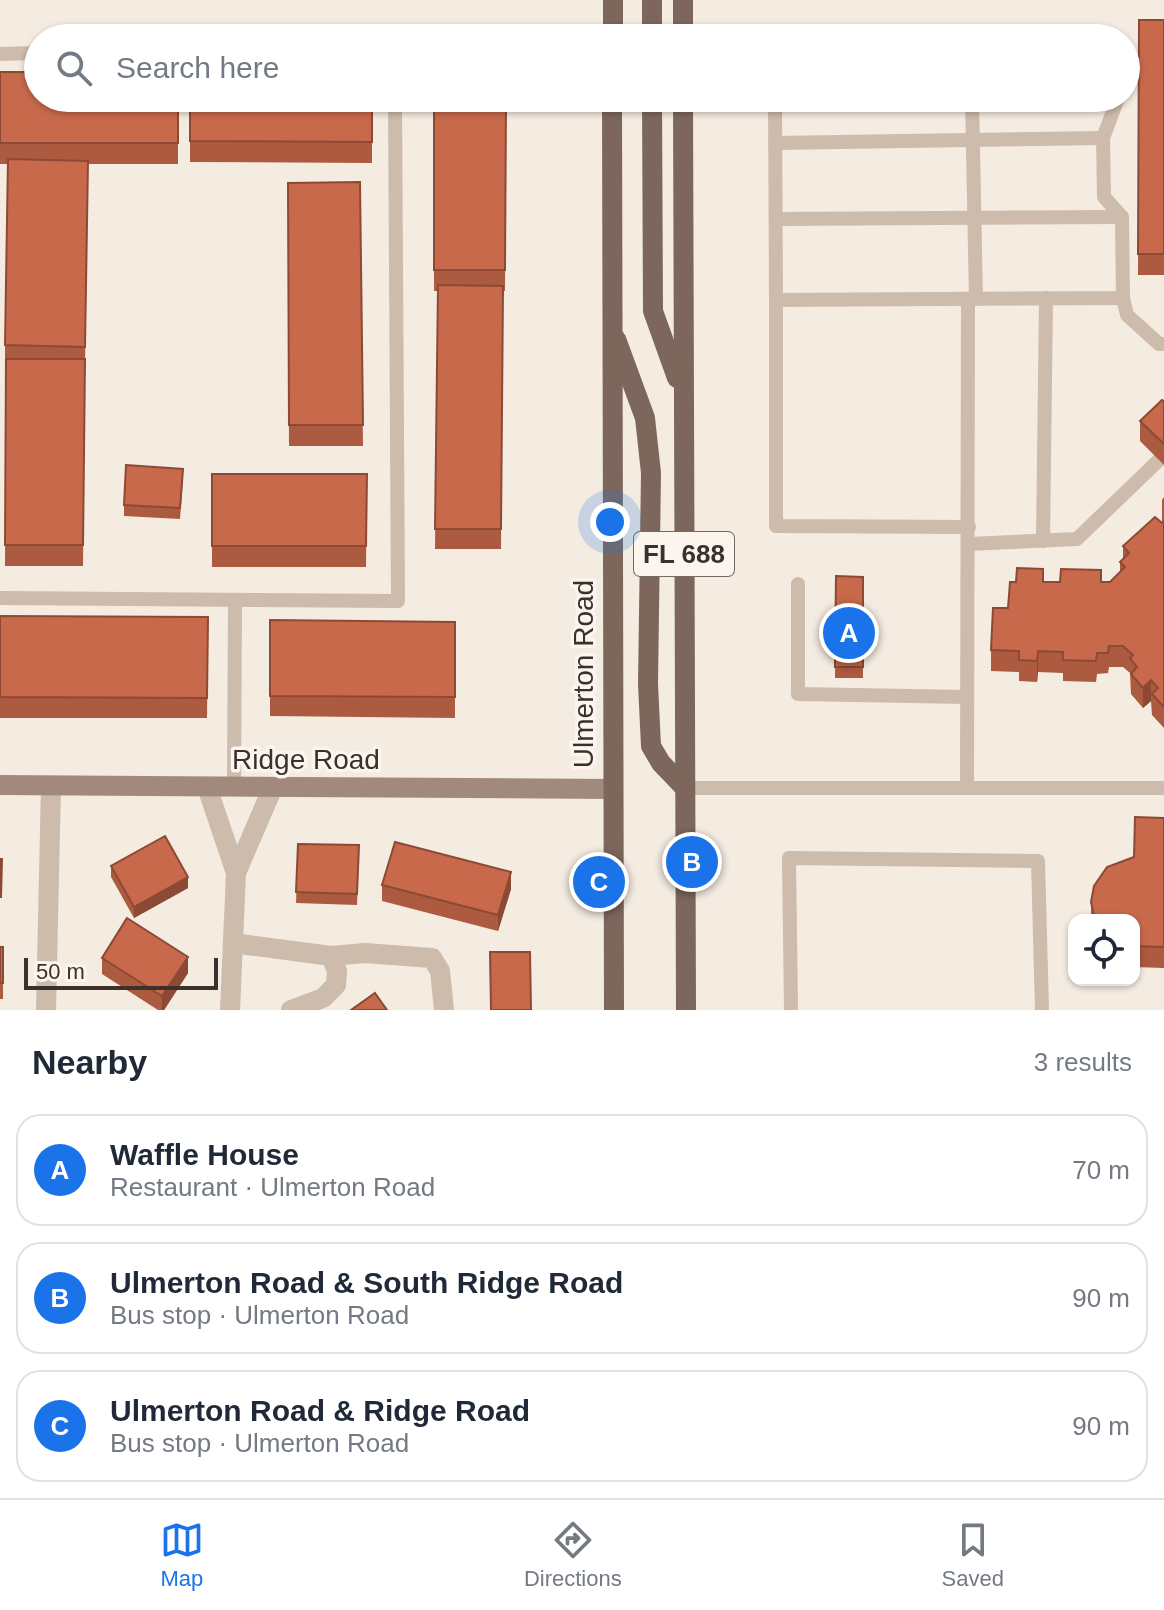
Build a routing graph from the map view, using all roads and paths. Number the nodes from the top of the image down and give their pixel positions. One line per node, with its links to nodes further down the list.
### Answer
1 (613, 0): 4 (main road)
2 (652, 0): 5 (main road)
3 (683, 0): 6 (main road)
4 (613, 24)
5 (652, 24)
6 (683, 24)
7 (24, 53): 8 (lane)
8 (0, 54)
9 (395, 112): 35 (lane)
10 (612, 112): 26 (main road, Ulmerton Road / FL 688)
11 (652, 112): 28 (main road)
12 (683, 112): 28 (main road, FL 688)
13 (775, 112): 18 (lane)
14 (972, 112): 17 (lane)
15 (1113, 112): 16 (lane)
16 (1103, 138): 17 (lane); 19 (lane)
17 (972, 141): 18 (lane); 21 (lane)
18 (775, 143): 20 (lane)
19 (1122, 217): 21 (lane); 23 (lane)
20 (776, 219): 21 (lane); 25 (lane)
21 (974, 219): 24 (lane)
22 (1046, 298): 23 (lane); 24 (lane); 31 (lane)
23 (1123, 298): 27 (lane)
24 (972, 299): 25 (lane); 30 (lane)
25 (776, 300): 30 (lane)
26 (611, 324): 42 (main road); 45 (main road, Ulmerton Road / FL 688)
27 (1164, 344)
28 (683, 393): 42 (main road, FL 688)
29 (1159, 460): 31 (lane)
30 (969, 527): 32 (lane)
31 (1043, 541): 32 (lane)
32 (969, 544): 36 (lane)
33 (798, 584): 36 (lane)
34 (0, 598): 35 (lane)
35 (235, 602): 40 (lane)
36 (967, 697): 43 (lane)
37 (0, 785): 38 (street, Ridge Road)
38 (51, 786): 39 (street, Ridge Road); 49 (street)
39 (207, 787): 40 (street, Ridge Road); 46 (street)
40 (234, 787): 41 (street, Ridge Road)
41 (273, 787): 45 (street, Ridge Road); 46 (street)
42 (685, 788): 43 (lane); 54 (main road, FL 688)
43 (967, 788): 44 (lane)
44 (1164, 788)
45 (611, 789): 53 (main road, Ulmerton Road / FL 688)
46 (236, 873): 47 (street)
47 (233, 943): 48 (street); 50 (street)
48 (331, 956): 51 (street); 52 (street)
49 (46, 1010)
50 (230, 1010)
51 (291, 1010)
52 (444, 1010)
53 (614, 1010)
54 (686, 1010)
55 (791, 1010): 56 (lane)
56 (1042, 1010)

